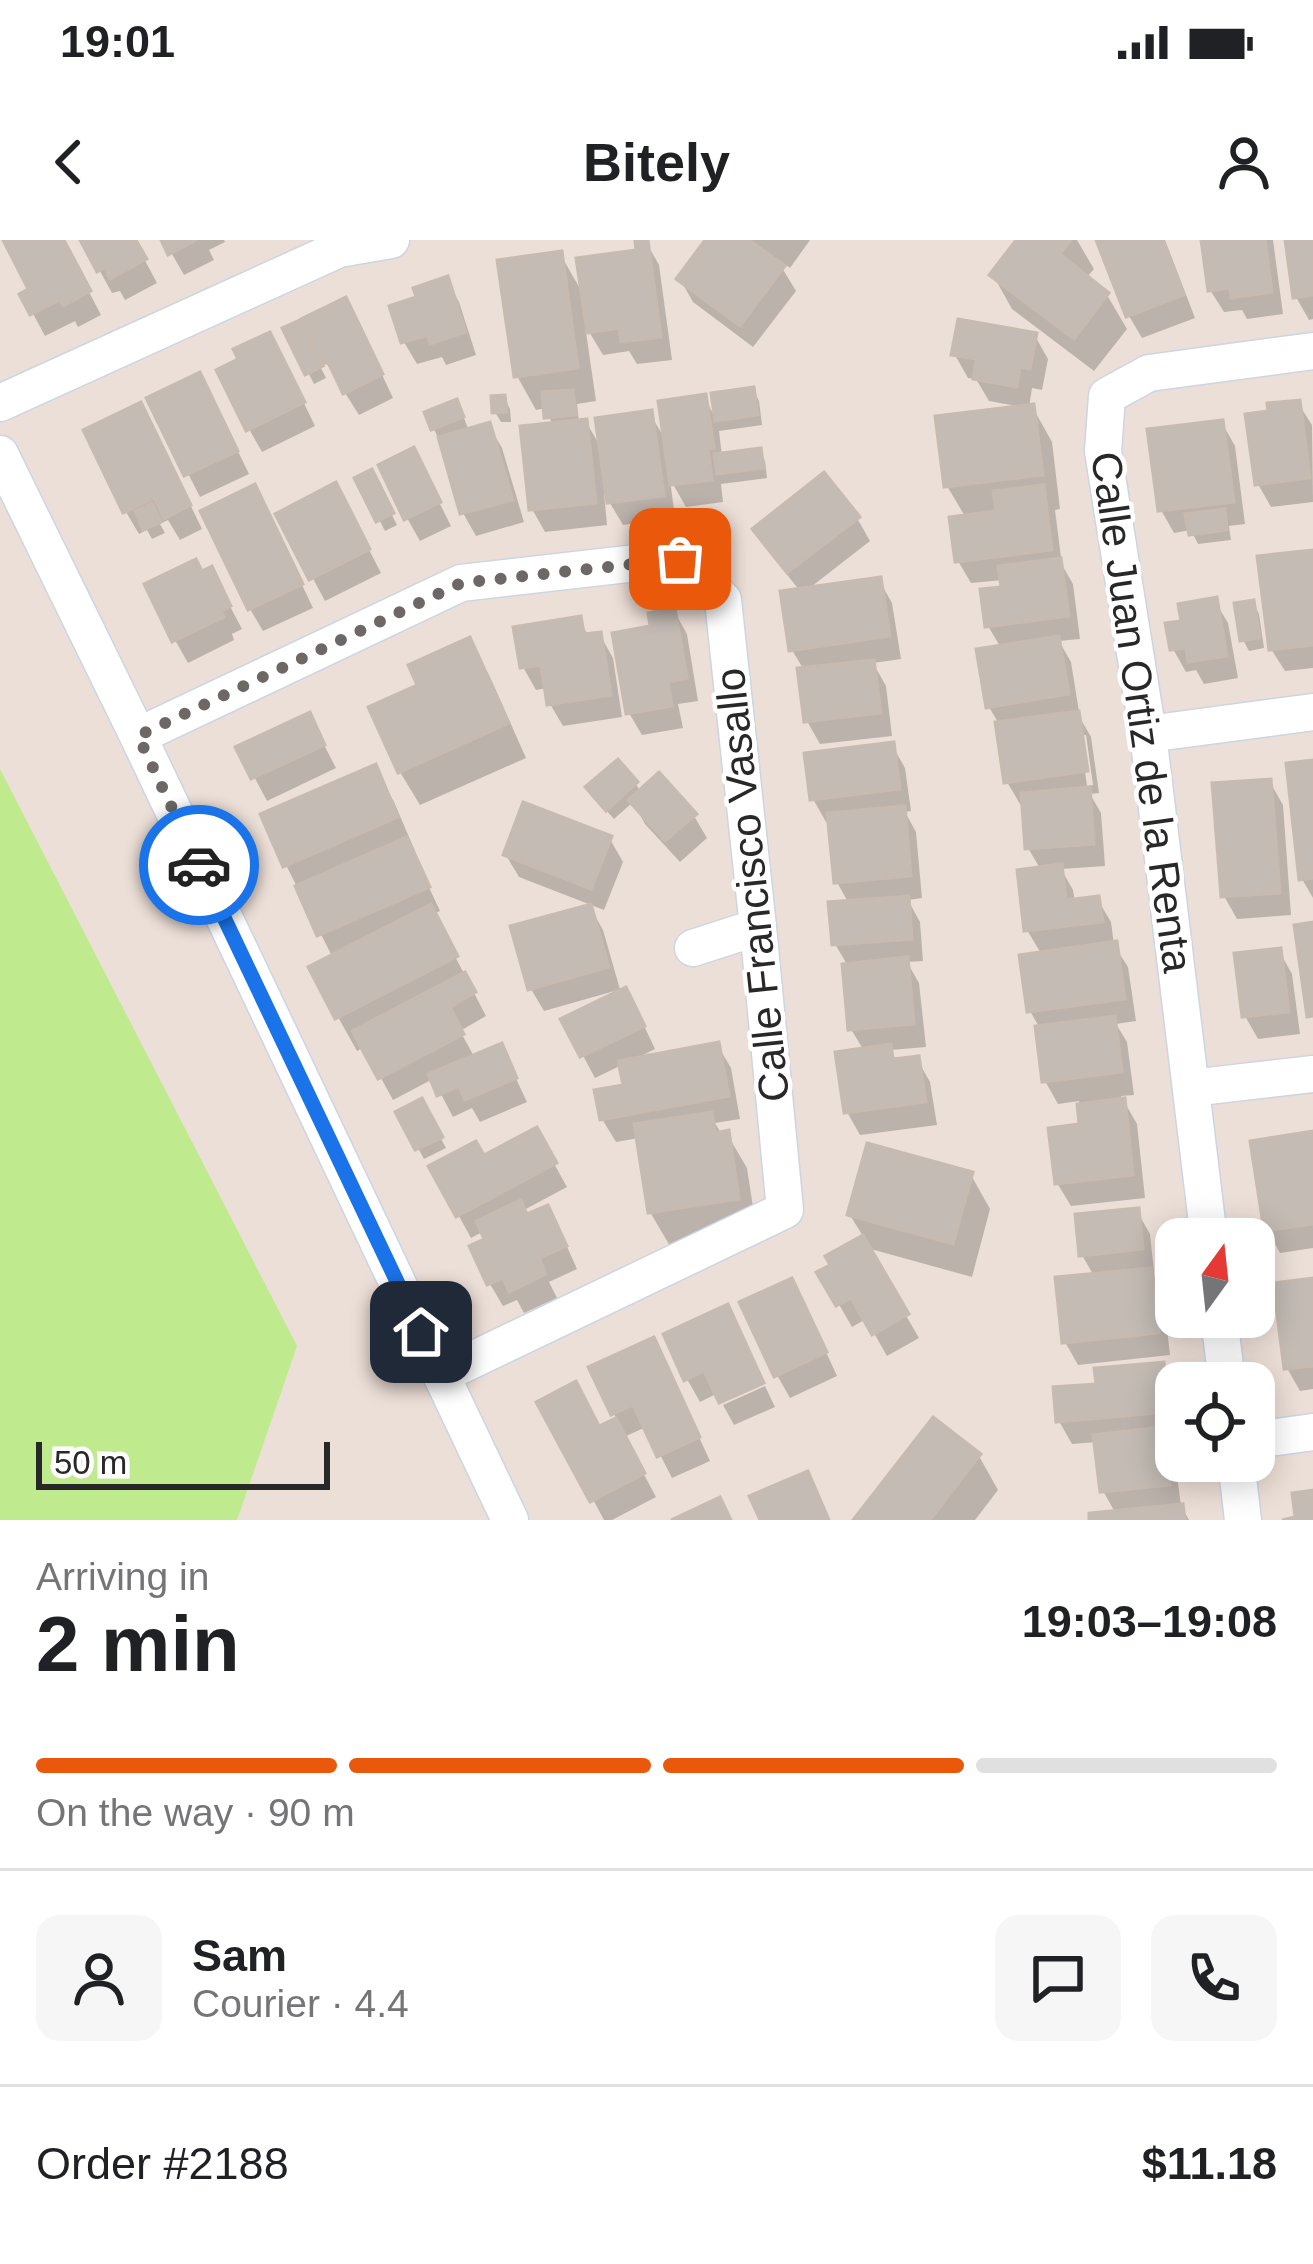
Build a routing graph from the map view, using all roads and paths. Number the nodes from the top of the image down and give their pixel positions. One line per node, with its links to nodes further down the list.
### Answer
1 (391, 240): 3 (street)
2 (1313, 351): 6 (street, Calle Juan Ortiz de la Renta)
3 (0, 404)
4 (0, 454): 7 (street)
5 (1313, 712): 6 (street)
6 (1148, 734): 11 (street, Calle Juan Ortiz de la Renta)
7 (138, 736): 8 (street, Calle Francisco Vasallo); 13 (street)
8 (758, 927): 9 (street); 13 (street, Calle Francisco Vasallo)
9 (693, 948)
10 (1313, 1074): 11 (street)
11 (1191, 1088): 12 (street, Calle Juan Ortiz de la Renta)
12 (1206, 1218)
13 (441, 1375): 17 (street)
14 (1313, 1432): 15 (street)
15 (1275, 1437)
16 (1238, 1482): 18 (street)
17 (510, 1520)
18 (1243, 1520)

